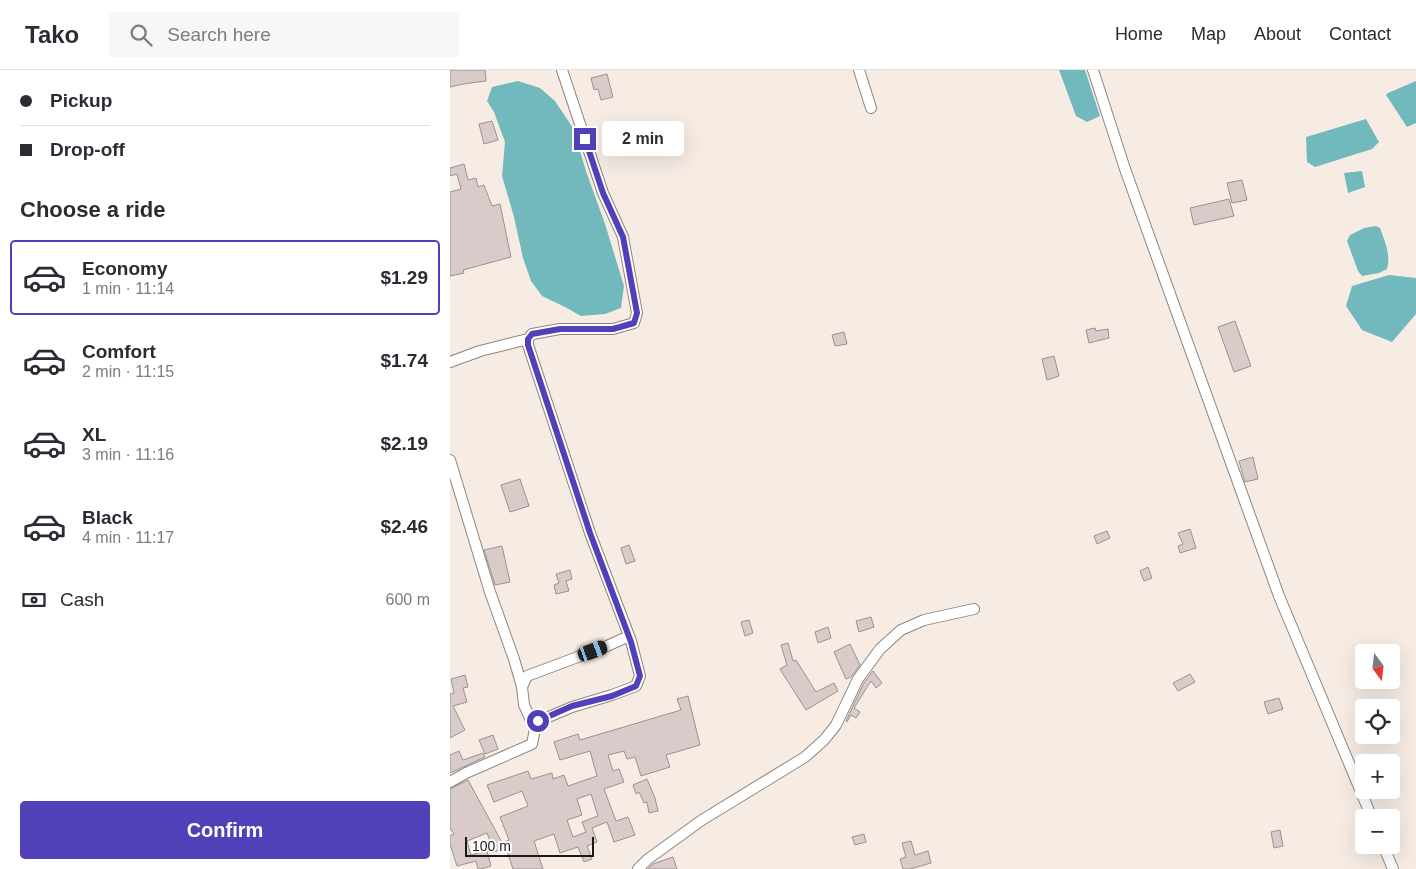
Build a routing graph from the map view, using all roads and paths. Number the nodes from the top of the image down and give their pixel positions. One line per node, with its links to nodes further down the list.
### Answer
1 (562, 70): 5 (street)
2 (859, 70): 4 (street)
3 (1093, 70): 13 (street)
4 (870, 108)
5 (528, 339): 6 (street); 9 (street)
6 (450, 362)
7 (450, 460): 10 (street)
8 (974, 609): 15 (street)
9 (629, 636): 10 (street); 11 (street)
10 (522, 687): 11 (street)
11 (535, 728): 12 (street)
12 (450, 782)
13 (1368, 809)
14 (1387, 854): 16 (street)
15 (638, 869)
16 (1393, 869)

